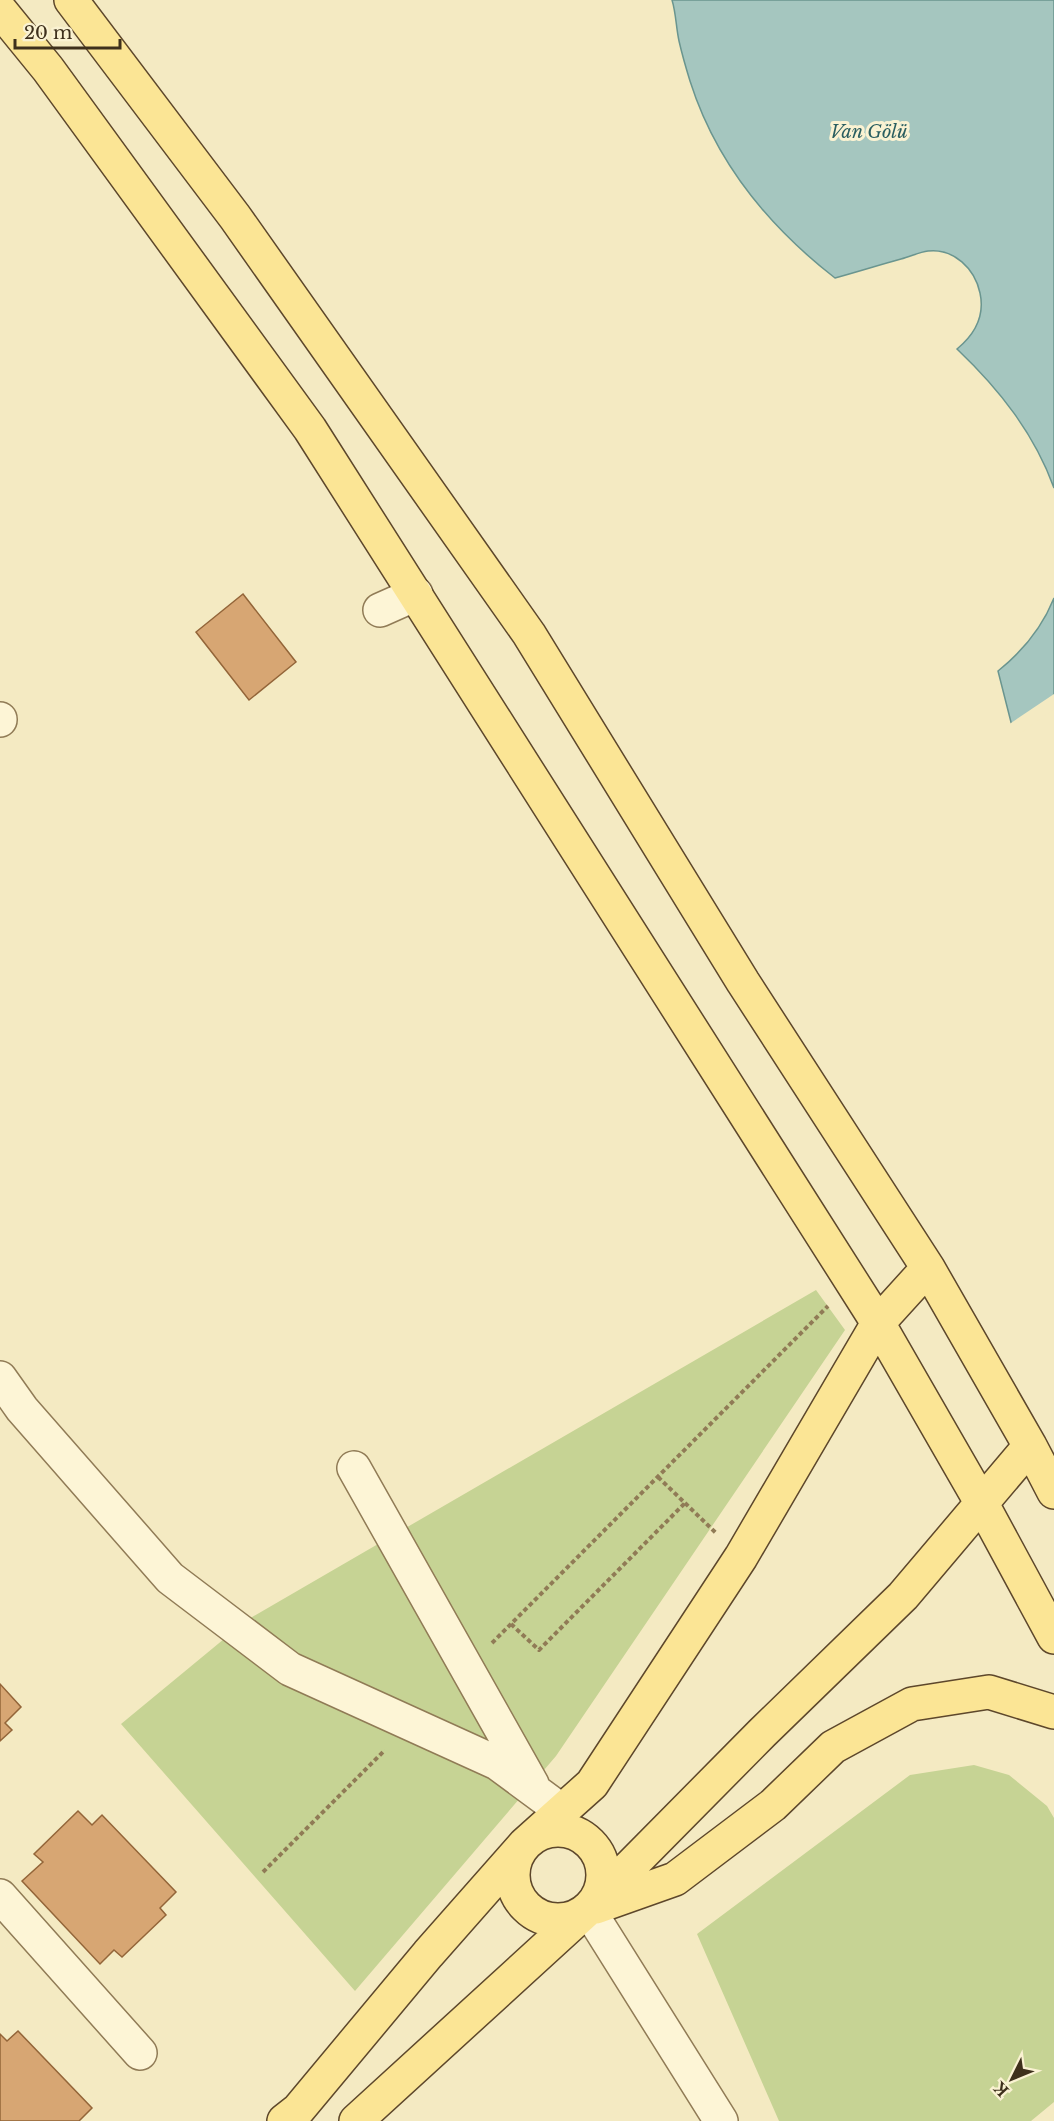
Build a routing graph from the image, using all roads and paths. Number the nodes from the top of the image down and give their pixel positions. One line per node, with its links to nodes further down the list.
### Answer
1 (71, 0): 5 (main road)
2 (0, 10): 3 (main road)
3 (416, 594): 4 (street); 6 (main road)
4 (380, 610)
5 (928, 1268): 7 (main road); 9 (main road)
6 (852, 1282): 7 (main road); 11 (path)
7 (878, 1323): 13 (main road); 15 (main road)
8 (0, 1378): 20 (street)
9 (1030, 1446): 12 (main road); 13 (main road)
10 (354, 1468): 18 (street)
11 (658, 1477): 14 (path); 16 (path)
12 (1054, 1492)
13 (981, 1502): 17 (main road); 25 (main road)
14 (685, 1503): 15 (path); 16 (path)
15 (741, 1557): 21 (main road)
16 (511, 1624): 18 (path)
17 (1054, 1638)
18 (467, 1668): 21 (street)
19 (1054, 1712): 25 (main road)
20 (411, 1723): 21 (street); 23 (path)
21 (549, 1802): 22 (main road)
22 (525, 1844): 25 (main road); 25 (main road); 27 (main road)
23 (263, 1872)
24 (0, 1896): 26 (street)
25 (588, 1909): 28 (main road); 29 (street)
26 (140, 2053)
27 (284, 2121)
28 (356, 2121)
29 (721, 2121)

